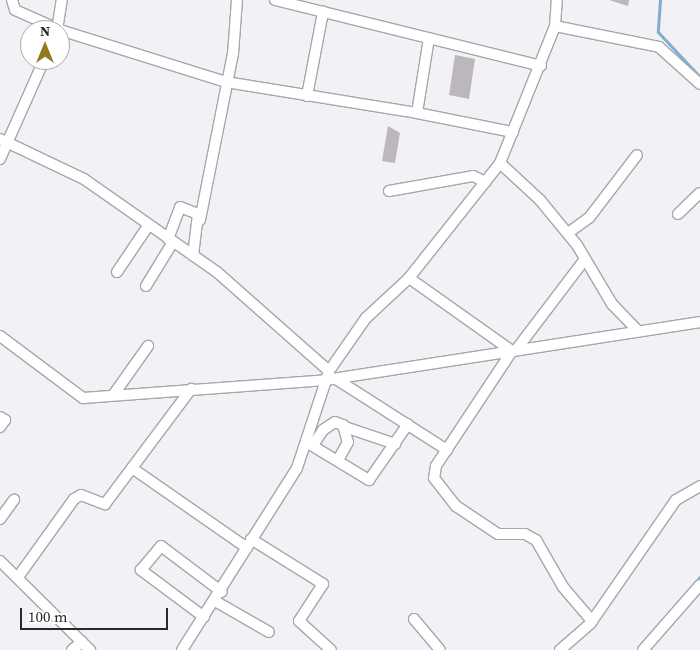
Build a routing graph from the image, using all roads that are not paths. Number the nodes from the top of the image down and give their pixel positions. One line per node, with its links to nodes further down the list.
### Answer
1 (12, 0): 7 (street)
2 (62, 0): 8 (street)
3 (237, 0): 14 (street)
4 (275, 0): 6 (street)
5 (557, 0): 9 (street)
6 (323, 12): 11 (street); 16 (street)
7 (36, 20)
8 (59, 20)
9 (556, 26): 12 (street); 15 (street)
10 (70, 34): 14 (street)
11 (429, 38): 12 (street); 17 (street)
12 (541, 66): 18 (street)
13 (39, 70): 19 (street)
14 (226, 82): 16 (street); 27 (street)
15 (700, 84)
16 (307, 96): 17 (street)
17 (417, 113): 18 (street)
18 (513, 132): 22 (street)
19 (3, 141): 21 (street); 28 (street)
20 (637, 155): 29 (street)
21 (0, 160)
22 (500, 162): 23 (street); 29 (street)
23 (486, 182): 24 (street); 34 (street)
24 (389, 191)
25 (700, 193): 26 (street)
26 (678, 214)
27 (200, 220): 30 (street); 31 (street)
28 (148, 226): 30 (street); 33 (street)
29 (568, 234): 32 (street)
30 (171, 241): 31 (street); 35 (street)
31 (194, 256): 41 (street)
32 (585, 258): 37 (street); 40 (street)
33 (117, 272)
34 (409, 278): 40 (street); 41 (street)
35 (146, 286)
36 (700, 322): 37 (street)
37 (638, 331): 40 (street)
38 (0, 336): 43 (street)
39 (148, 346): 43 (street)
40 (514, 351): 41 (street); 50 (street)
41 (330, 377): 42 (street); 45 (street); 48 (street)
42 (191, 389): 43 (street); 52 (street)
43 (114, 394)
44 (0, 417): 46 (street)
45 (408, 424): 49 (street); 50 (street)
46 (0, 427)
47 (345, 427): 48 (street); 49 (street); 51 (street)
48 (309, 444): 51 (street); 56 (street)
49 (395, 444): 51 (street)
50 (447, 450): 64 (street)
51 (339, 458)
52 (132, 468): 56 (street); 58 (street)
53 (700, 486): 64 (street)
54 (14, 500): 55 (street)
55 (0, 519)
56 (249, 543): 60 (street); 70 (street)
57 (0, 560): 58 (street)
58 (18, 577): 66 (street)
59 (700, 585): 73 (street)
60 (222, 592): 61 (street); 62 (street)
61 (215, 601): 62 (street); 65 (street)
62 (204, 617): 69 (street)
63 (414, 619): 71 (street)
64 (592, 621): 72 (street)
65 (269, 632)
66 (82, 642): 67 (street); 68 (street)
67 (72, 650)
68 (90, 650)
69 (182, 650)
70 (331, 650)
71 (440, 650)
72 (560, 650)
73 (643, 650)

